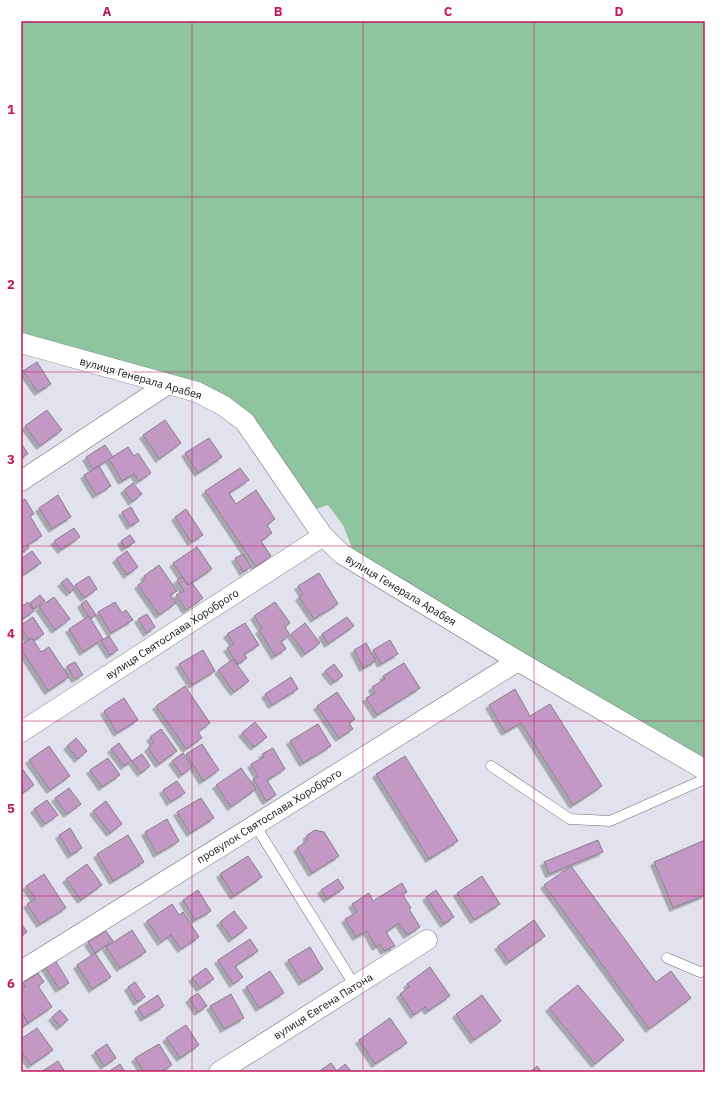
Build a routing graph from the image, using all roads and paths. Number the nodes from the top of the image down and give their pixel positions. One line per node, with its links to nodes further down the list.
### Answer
1 (21, 343): 2 (street, вулиця Генерала Арабея)
2 (168, 384): 3 (street); 4 (street, вулиця Генерала Арабея)
3 (21, 481)
4 (323, 536): 5 (street, вулиця Генерала Арабея); 6 (street, вулиця Святослава Хороброго)
5 (518, 661): 8 (street, вулиця Генерала Арабея); 10 (street, провулок Святослава Хороброго)
6 (21, 732)
7 (491, 766): 9 (lane)
8 (705, 770)
9 (705, 779)
10 (255, 825): 13 (street, провулок Святослава Хороброго); 15 (lane)
11 (427, 940): 15 (street, вулиця Євгена Патона)
12 (667, 958): 14 (lane)
13 (21, 971)
14 (705, 971)
15 (355, 986): 16 (street, вулиця Євгена Патона)
16 (219, 1072)

